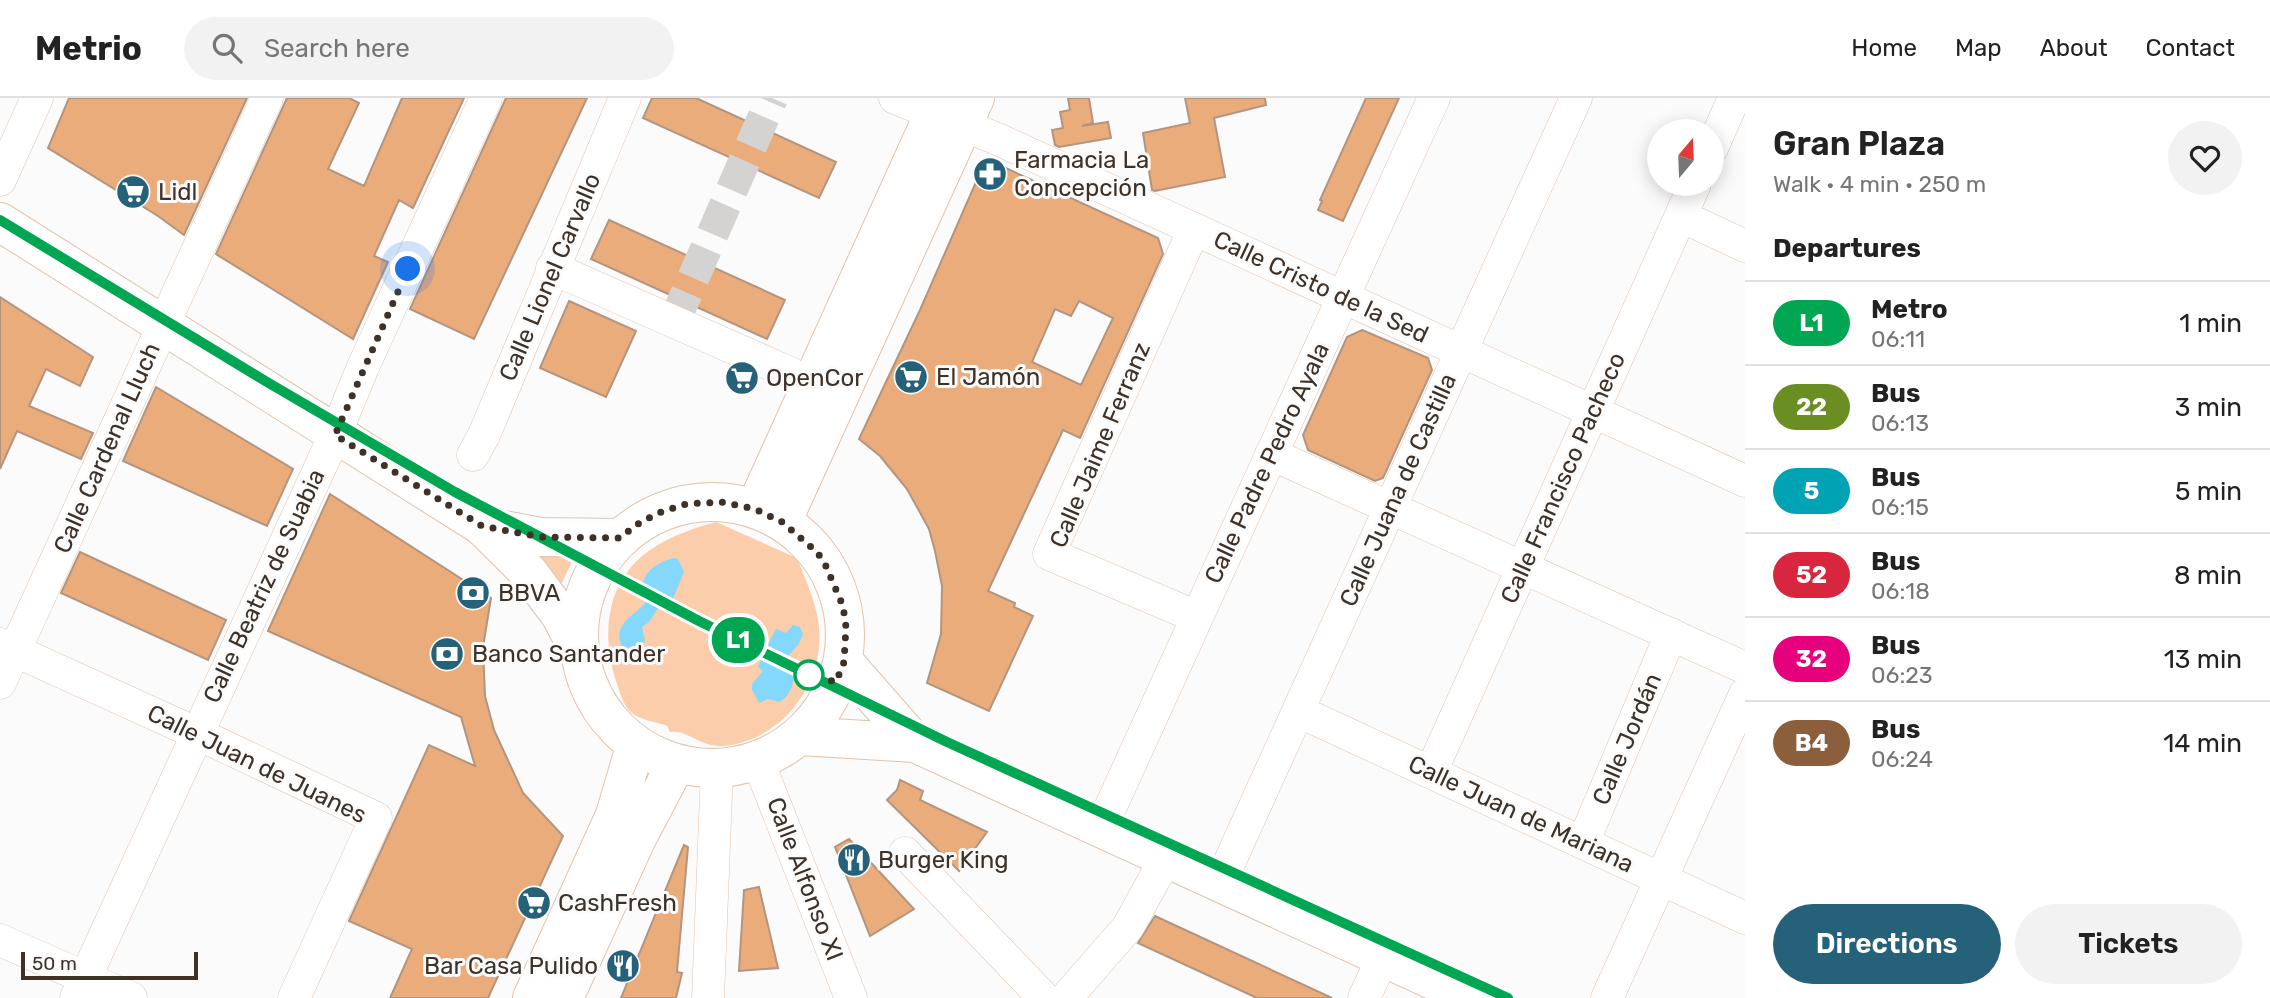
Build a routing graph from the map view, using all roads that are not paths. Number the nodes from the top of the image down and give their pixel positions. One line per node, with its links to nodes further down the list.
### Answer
1 (37, 98): 11 (street)
2 (267, 98): 19 (street, Calle Cardenal Lluch)
3 (486, 98): 23 (street, Calle Beatriz de Suabia)
4 (625, 98): 17 (street, Calle Lionel Carvallo)
5 (895, 98): 9 (street, Calle Cristo de la Sed)
6 (1434, 98): 18 (street, Calle Padre Pedro Ayala)
7 (1576, 98): 20 (street, Calle Juana de Castilla)
8 (1734, 98): 10 (street)
9 (953, 109): 15 (street, Calle Cristo de la Sed); 28 (main road)
10 (1724, 121)
11 (0, 180)
12 (1690, 196): 13 (street, Calle Francisco Pacheco)
13 (1681, 216): 16 (street); 22 (street, Calle Francisco Pacheco)
14 (0, 222): 19 (main road)
15 (1194, 229): 18 (street, Calle Cristo de la Sed); 32 (street, Calle Jaime Ferranz)
16 (1745, 246)
17 (552, 268): 21 (street); 25 (street, Calle Lionel Carvallo)
18 (1343, 297): 20 (street, Calle Cristo de la Sed); 24 (street, Calle Padre Pedro Ayala)
19 (163, 326): 23 (main road); 34 (street, Calle Cardenal Lluch)
20 (1461, 351): 22 (street, Calle Cristo de la Sed); 27 (street, Calle Juana de Castilla)
21 (790, 373)
22 (1593, 412): 26 (street, Calle Cristo de la Sed); 31 (street, Calle Francisco Pacheco)
23 (335, 435): 29 (main road); 41 (street, Calle Beatriz de Suabia)
24 (1271, 454): 27 (street); 32 (street, Calle Padre Pedro Ayala)
25 (473, 455)
26 (1745, 481)
27 (1390, 508): 31 (street); 40 (street, Calle Juana de Castilla)
28 (768, 515): 30 (main road); 36 (main road)
29 (482, 526): 30 (main road); 35 (main road)
30 (620, 538): 35 (main road)
31 (1522, 568): 33 (street); 48 (street, Calle Francisco Pacheco)
32 (1197, 617): 49 (street, Calle Padre Pedro Ayala)
33 (1671, 635): 37 (street); 50 (street, Calle Jordán)
34 (8, 648): 38 (street, Calle Cardenal Lluch); 41 (street, Calle Juan de Juanes)
35 (580, 653): 44 (main road)
36 (844, 662): 42 (main road); 43 (main road)
37 (1745, 668)
38 (0, 683)
39 (1745, 694): 53 (street)
40 (1298, 711): 48 (street, Calle Juan de Mariana); 54 (street, Calle Juana de Castilla)
41 (196, 733): 58 (street, Calle Beatriz de Suabia); 60 (street, Calle Juan de Juanes)
42 (800, 736): 43 (main road); 45 (main road)
43 (915, 743): 49 (main road)
44 (636, 744): 46 (main road); 61 (main road)
45 (758, 761): 47 (main road); 64 (street, Calle Alfonso XI)
46 (676, 764): 47 (main road); 62 (main road)
47 (717, 769): 63 (street)
48 (1430, 772): 50 (street, Calle Juan de Mariana)
49 (1101, 828): 52 (main road)
50 (1583, 843): 53 (street, Calle Juan de Mariana)
51 (905, 853): 65 (street)
52 (1166, 858): 54 (main road); 66 (street)
53 (1661, 879): 55 (street, Calle Juan de Mariana); 69 (street)
54 (1220, 883): 57 (main road)
55 (1745, 918)
56 (0, 940): 58 (street)
57 (1382, 957): 67 (street); 68 (main road)
58 (81, 987): 59 (street)
59 (131, 998)
60 (294, 998)
61 (532, 998)
62 (564, 998)
63 (708, 998)
64 (851, 998)
65 (1044, 998)
66 (1066, 998)
67 (1364, 998)
68 (1472, 998)
69 (1607, 998)

